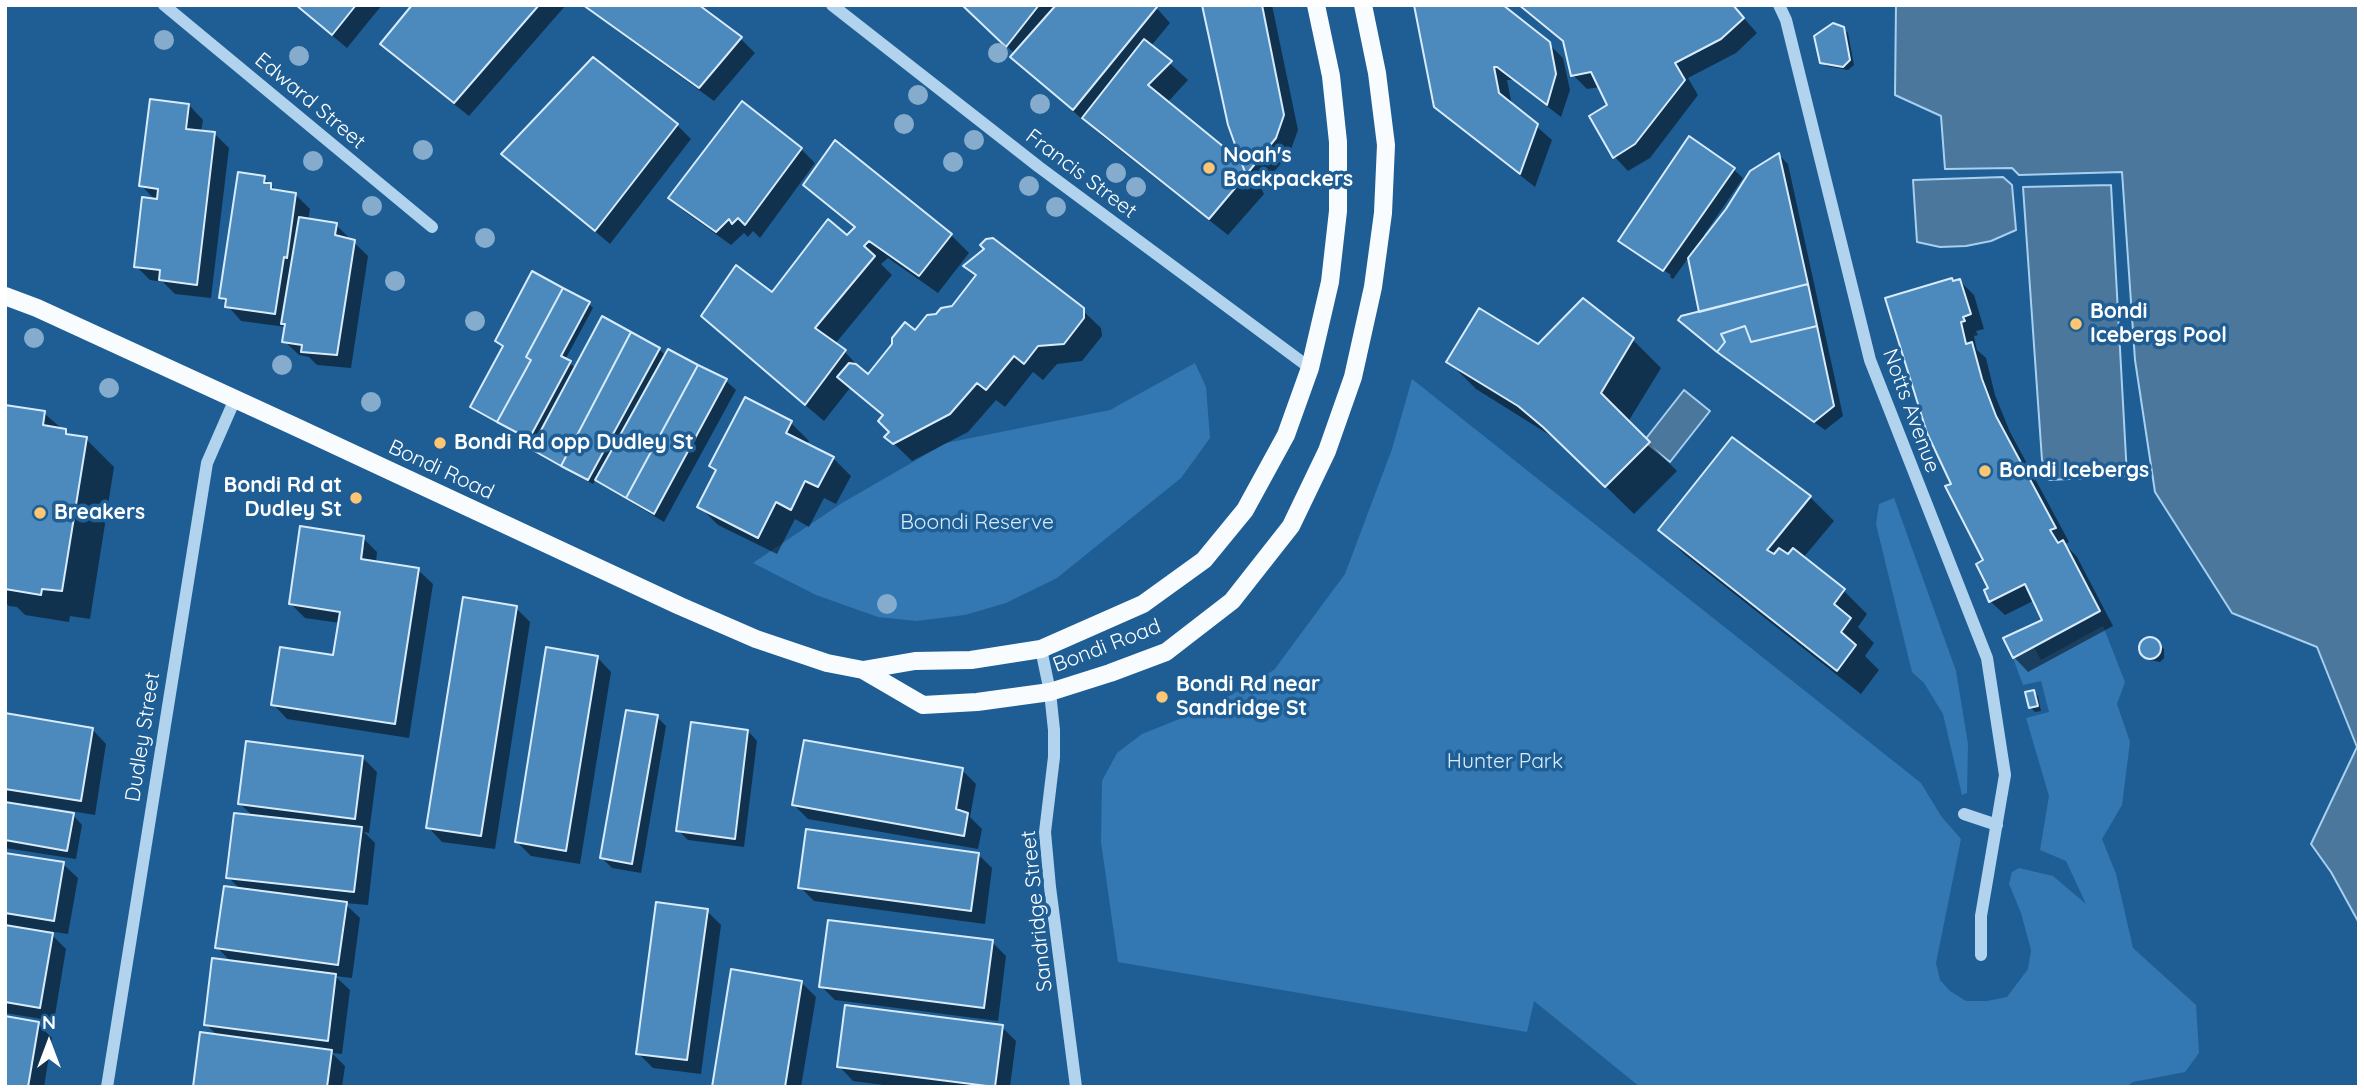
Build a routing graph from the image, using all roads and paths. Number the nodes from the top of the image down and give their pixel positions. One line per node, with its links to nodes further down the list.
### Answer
1 (164, 5): 6 (street, Edward Street)
2 (832, 5): 8 (street, Francis Street)
3 (1316, 5): 8 (main road, Bondi Road)
4 (1363, 5): 12 (main road, Bondi Road)
5 (1779, 5): 14 (street, Notts Avenue)
6 (432, 227)
7 (5, 296): 9 (main road, Bondi Road)
8 (1310, 368): 10 (main road, Bondi Road)
9 (235, 399): 11 (main road, Bondi Road); 16 (street, Dudley Street)
10 (1041, 649): 11 (main road, Bondi Road); 12 (street, Sandridge Street)
11 (863, 670): 12 (main road, Bondi Road)
12 (1050, 692): 17 (street, Sandridge Street)
13 (1964, 814): 14 (street)
14 (1997, 825): 15 (street, Notts Avenue)
15 (1981, 955)
16 (107, 1087)
17 (1076, 1087)

